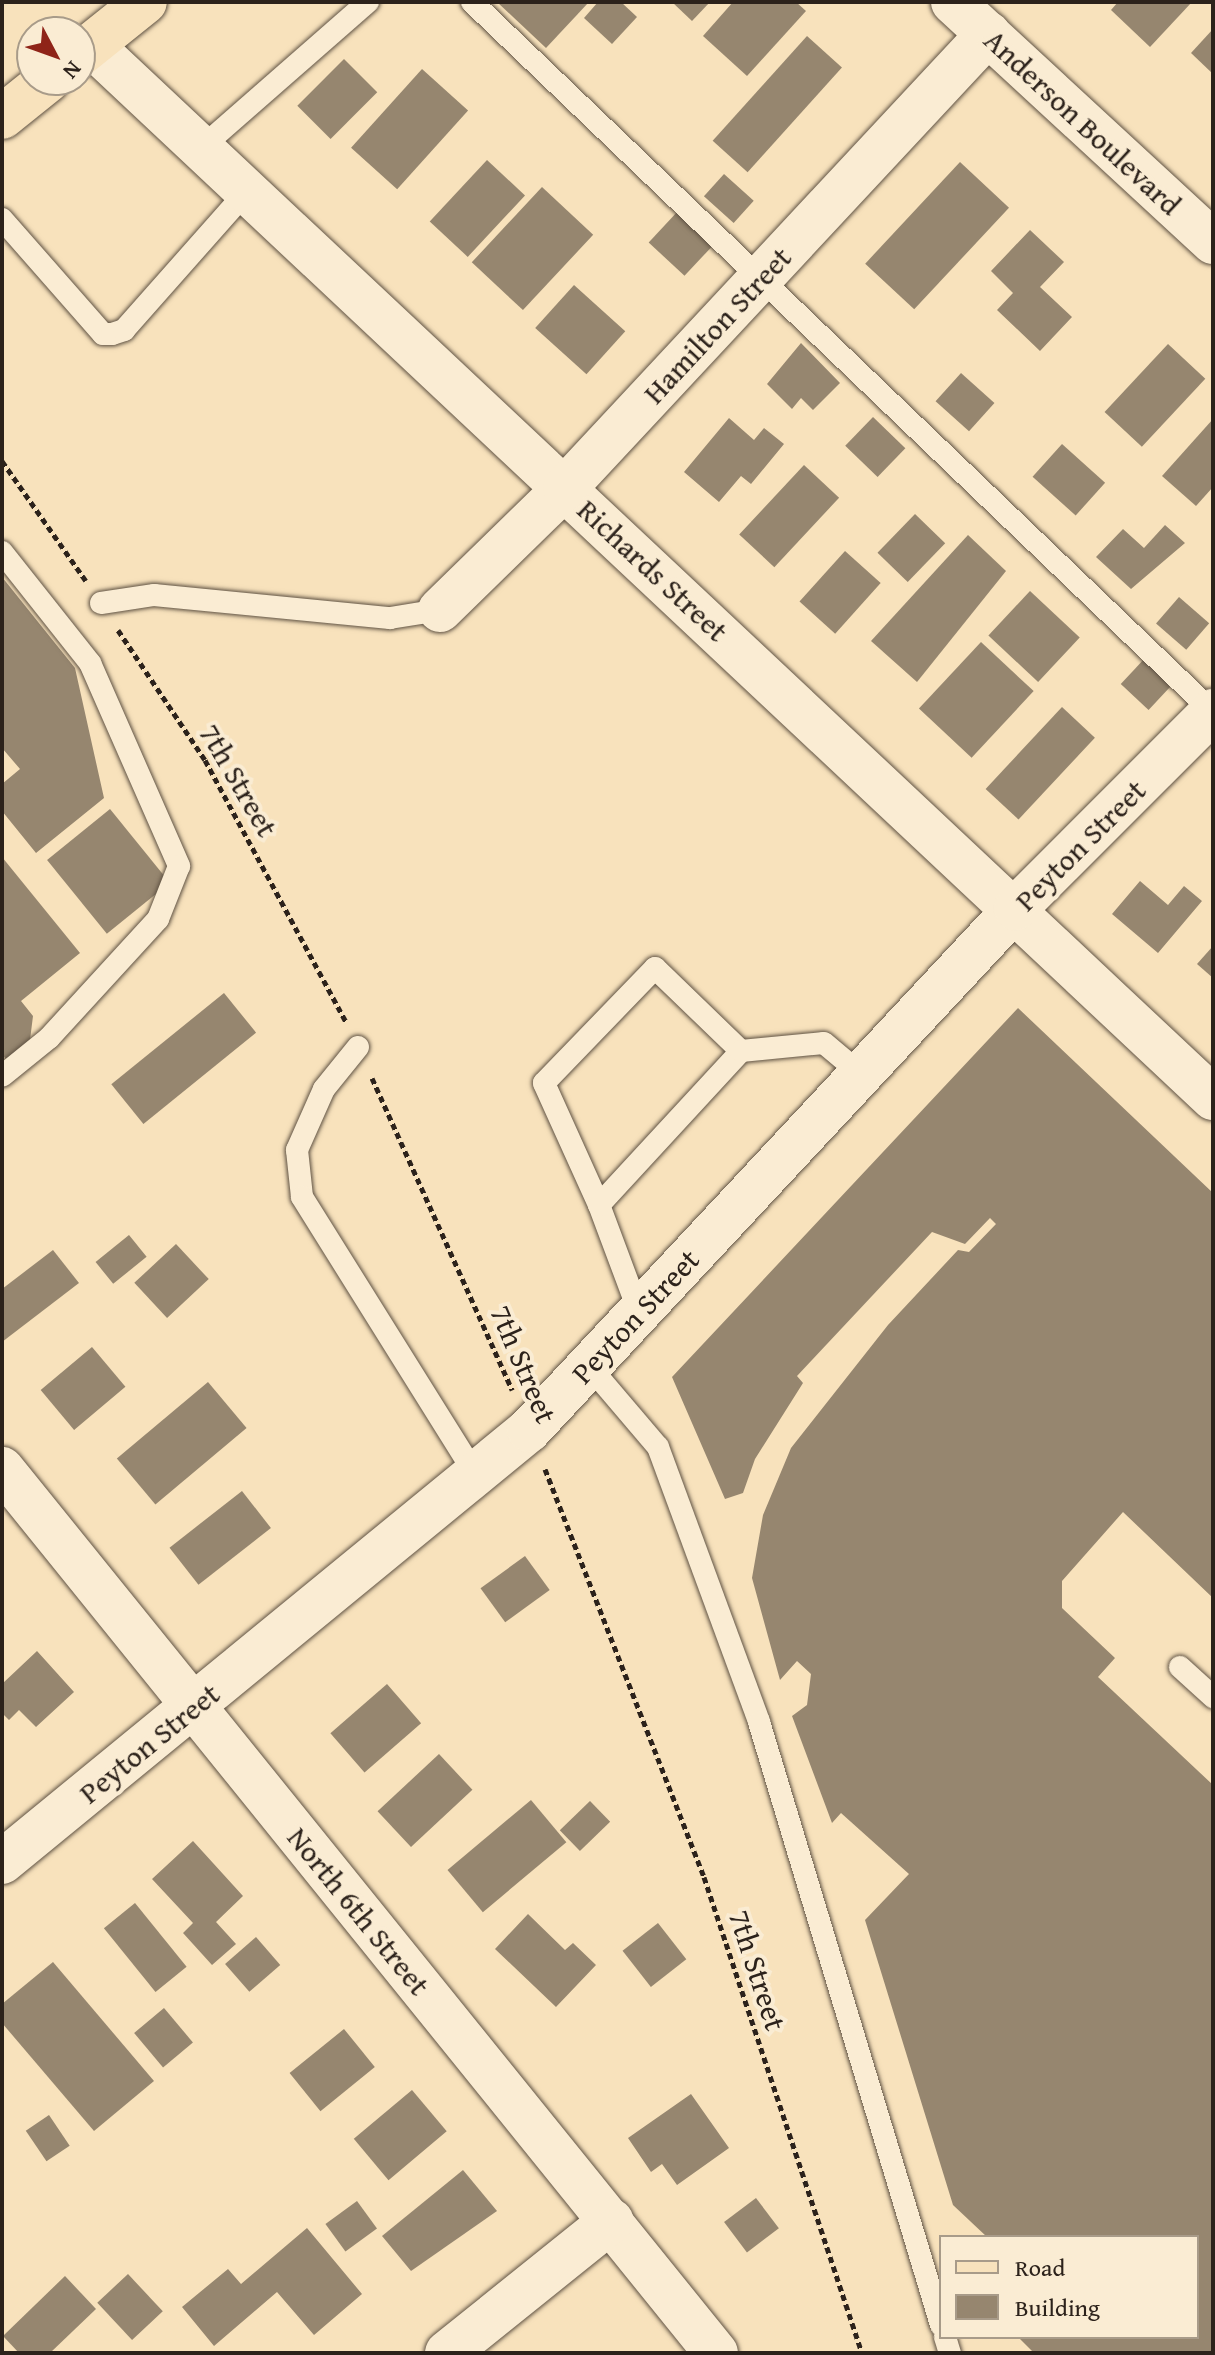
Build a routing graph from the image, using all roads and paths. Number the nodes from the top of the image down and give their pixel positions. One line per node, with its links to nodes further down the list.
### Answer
1 (368, 2): 10 (lane)
2 (472, 2): 14 (lane)
3 (953, 2): 5 (street, Anderson Boulevard)
4 (127, 7): 6 (main road)
5 (988, 34): 13 (street, Anderson Boulevard); 14 (street, Hamilton Street)
6 (96, 39)
7 (96, 59): 10 (street, Richards Street)
8 (28, 96): 9 (main road)
9 (2, 117)
10 (201, 148): 11 (street, Richards Street)
11 (247, 191): 12 (lane); 16 (street, Richards Street)
12 (2, 219)
13 (1213, 242)
14 (758, 280): 16 (street, Hamilton Street); 20 (lane)
15 (2, 461): 18 (path, 7th Street)
16 (565, 488): 19 (street, Hamilton Street); 21 (street, Richards Street)
17 (2, 552): 25 (lane)
18 (101, 603): 19 (lane); 22 (path, 7th Street)
19 (440, 610)
20 (1213, 712): 21 (street, Peyton Street)
21 (1016, 908): 24 (street, Peyton Street); 26 (street, Richards Street)
22 (358, 1047): 30 (path, 7th Street); 32 (lane)
23 (741, 1051): 24 (lane); 27 (lane); 27 (lane)
24 (861, 1074): 28 (street, Peyton Street)
25 (2, 1076)
26 (1213, 1098)
27 (599, 1205): 28 (lane)
28 (639, 1312): 29 (street, Peyton Street)
29 (589, 1366): 30 (street, Peyton Street); 38 (lane)
30 (529, 1430): 32 (street, Peyton Street); 41 (path, 7th Street)
31 (2, 1469): 35 (street, North 6th Street)
32 (477, 1477): 35 (street, Peyton Street)
33 (1180, 1667): 34 (lane)
34 (1213, 1697)
35 (194, 1706): 36 (street, Peyton Street); 37 (street, North 6th Street)
36 (2, 1862)
37 (611, 2221): 39 (street); 40 (street, North 6th Street)
38 (939, 2318)
39 (447, 2353)
40 (716, 2353)
41 (862, 2353)

